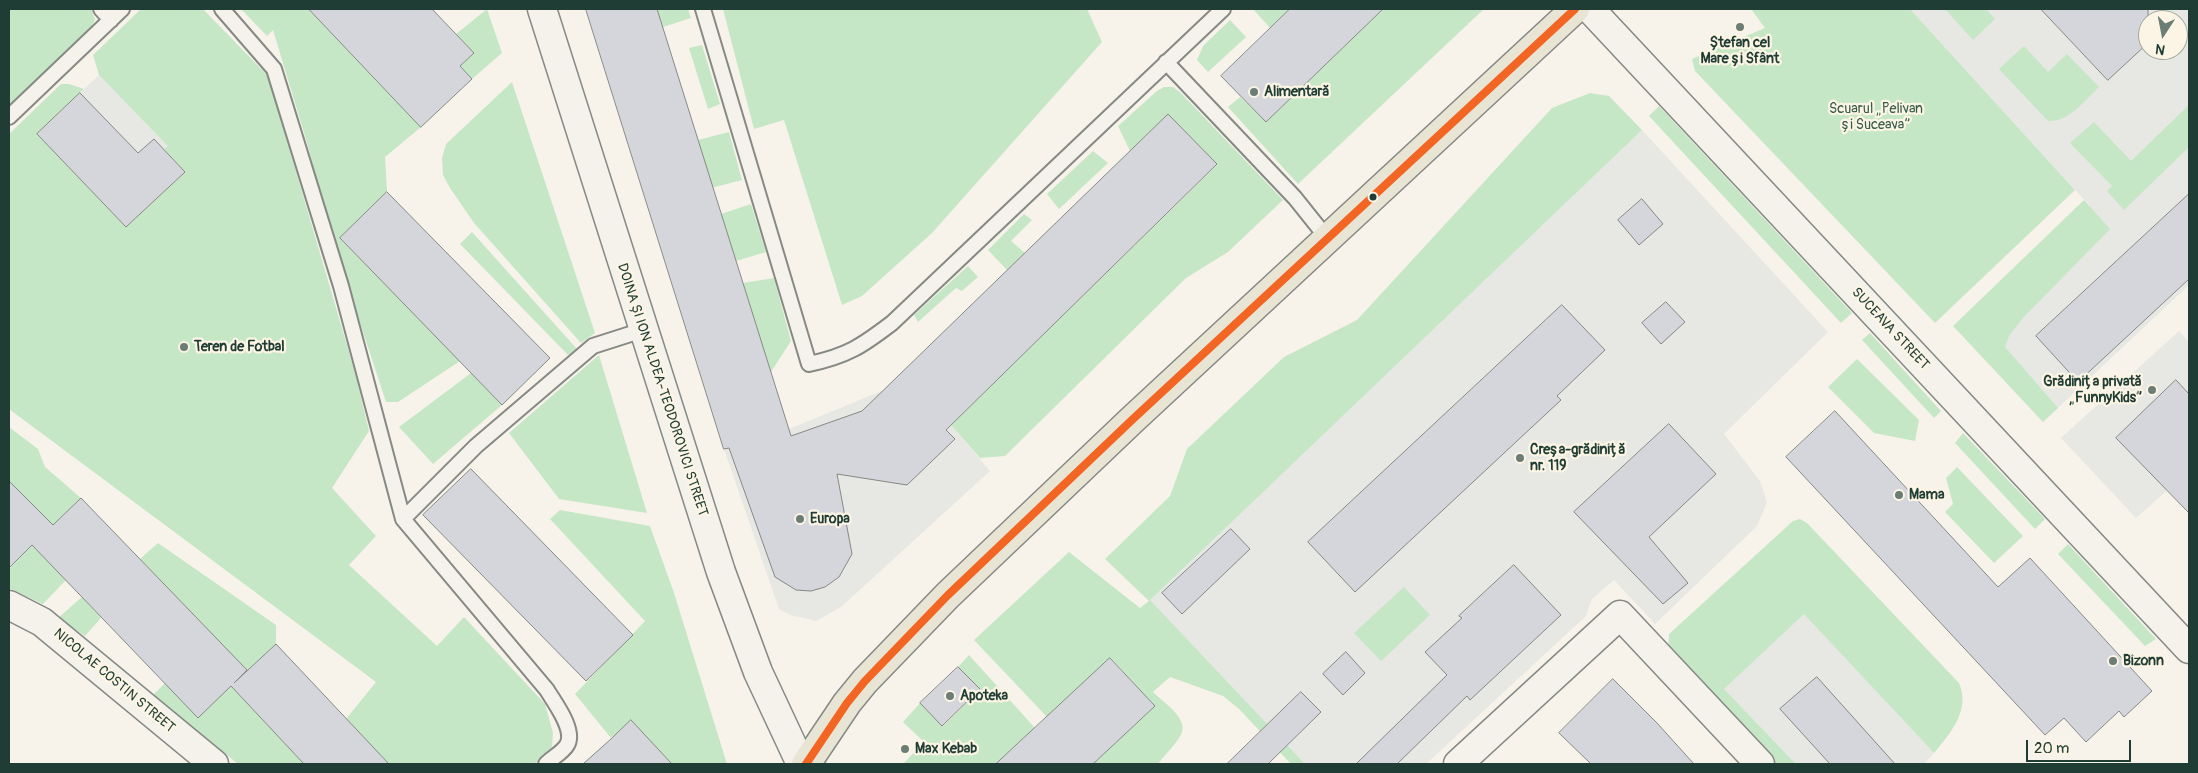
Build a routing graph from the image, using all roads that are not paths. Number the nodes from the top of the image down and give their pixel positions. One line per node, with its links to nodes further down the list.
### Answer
1 (100, 9): 9 (lane)
2 (122, 9): 9 (lane)
3 (222, 9): 14 (lane)
4 (542, 9): 13 (street, DOINA ȘI ION ALDEA-TEODOROVICI STREET)
5 (702, 9): 10 (lane)
6 (1222, 9): 10 (lane)
7 (1575, 9): 12 (main road)
8 (1590, 9): 16 (street, SUCEAVA STREET)
9 (111, 20): 11 (lane)
10 (1166, 62): 12 (lane)
11 (9, 117)
12 (1327, 238): 20 (main road)
13 (643, 330): 14 (lane); 19 (street, DOINA ȘI ION ALDEA-TEODOROVICI STREET)
14 (403, 519): 18 (lane)
15 (9, 605): 17 (street, NICOLAE COSTIN STREET)
16 (2189, 649)
17 (214, 764)
18 (546, 764)
19 (801, 764)
20 (806, 764)
21 (1458, 764): 22 (street)
22 (1760, 764)

